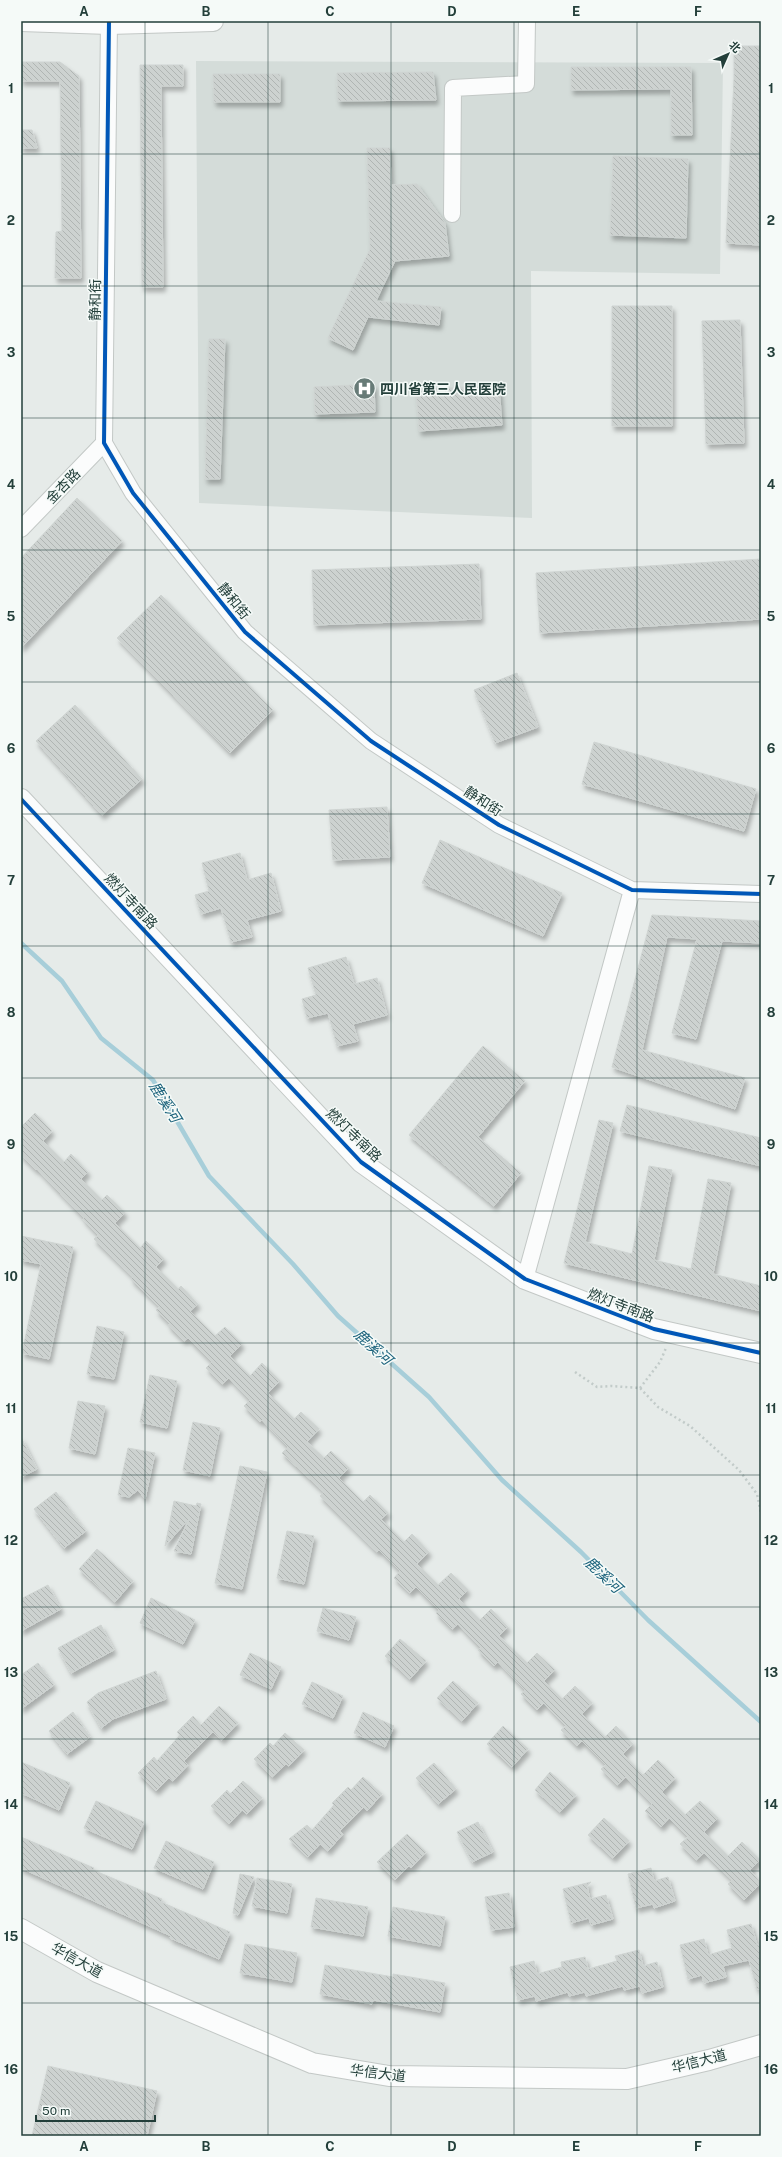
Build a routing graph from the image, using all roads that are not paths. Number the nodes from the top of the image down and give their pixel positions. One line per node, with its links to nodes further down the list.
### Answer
1 (21, 21): 4 (street)
2 (213, 21): 4 (street)
3 (527, 21): 5 (street)
4 (109, 22): 6 (street, 静和街)
5 (452, 214)
6 (104, 443): 7 (street, 金杏路); 9 (street, 静和街)
7 (21, 529)
8 (21, 799): 11 (street, 燃灯寺南路)
9 (632, 890): 10 (street, 静和街); 11 (street)
10 (761, 894)
11 (525, 1278): 12 (street, 燃灯寺南路)
12 (761, 1353)
13 (21, 1929): 14 (street, 华信大道)
14 (761, 2045)

